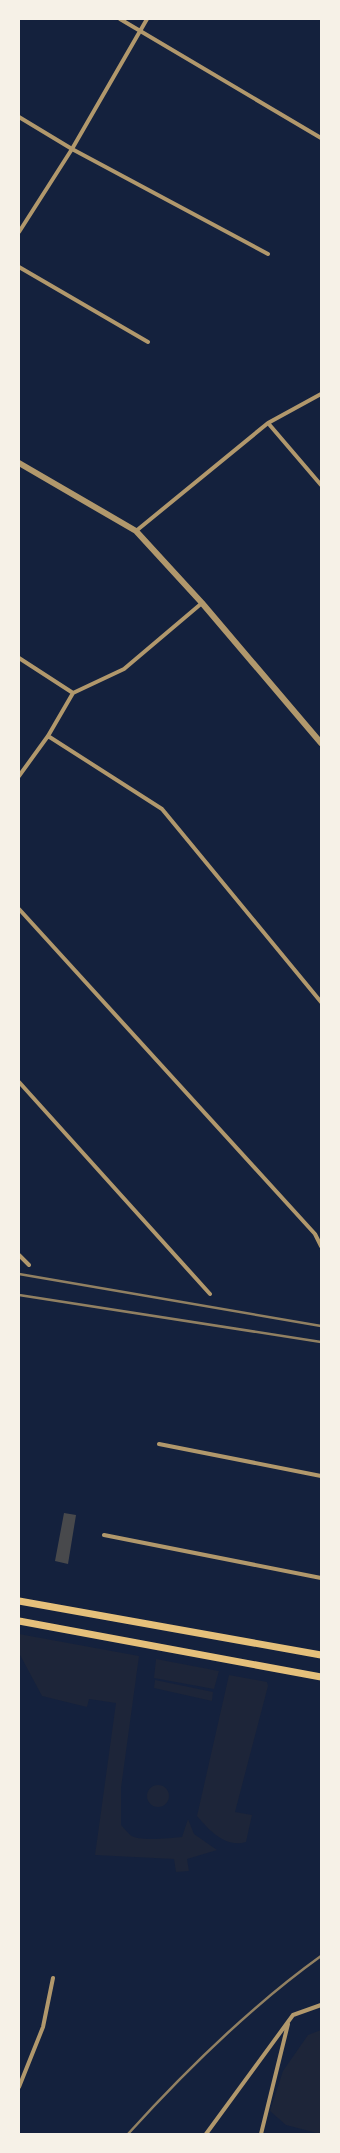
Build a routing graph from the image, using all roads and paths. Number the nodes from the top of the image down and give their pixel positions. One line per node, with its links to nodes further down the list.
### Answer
1 (120, 19): 3 (street)
2 (147, 19): 3 (street)
3 (141, 32): 5 (street); 6 (street)
4 (19, 117): 6 (street)
5 (321, 138)
6 (72, 149): 7 (street); 8 (street)
7 (19, 232)
8 (268, 254)
9 (19, 267): 10 (street)
10 (148, 342)
11 (321, 394): 12 (street)
12 (268, 423): 14 (street); 15 (street)
13 (19, 463): 15 (street)
14 (321, 485)
15 (136, 531): 16 (street)
16 (202, 603): 18 (street); 20 (street)
17 (19, 658): 18 (street)
18 (73, 693): 19 (street)
19 (48, 736): 21 (street); 23 (street)
20 (321, 743)
21 (19, 776)
22 (19, 909): 25 (street)
23 (321, 1002)
24 (19, 1082): 28 (street)
25 (321, 1246)
26 (19, 1255): 27 (street)
27 (29, 1265)
28 (210, 1294)
29 (159, 1444): 30 (street)
30 (321, 1476)
31 (104, 1535): 32 (street)
32 (321, 1578)
33 (19, 1601): 35 (main road)
34 (19, 1621): 36 (main road)
35 (321, 1655)
36 (321, 1678)
37 (53, 1978): 40 (street)
38 (321, 2005): 39 (street)
39 (289, 2021): 41 (street); 42 (street)
40 (19, 2087)
41 (206, 2134)
42 (261, 2134)

